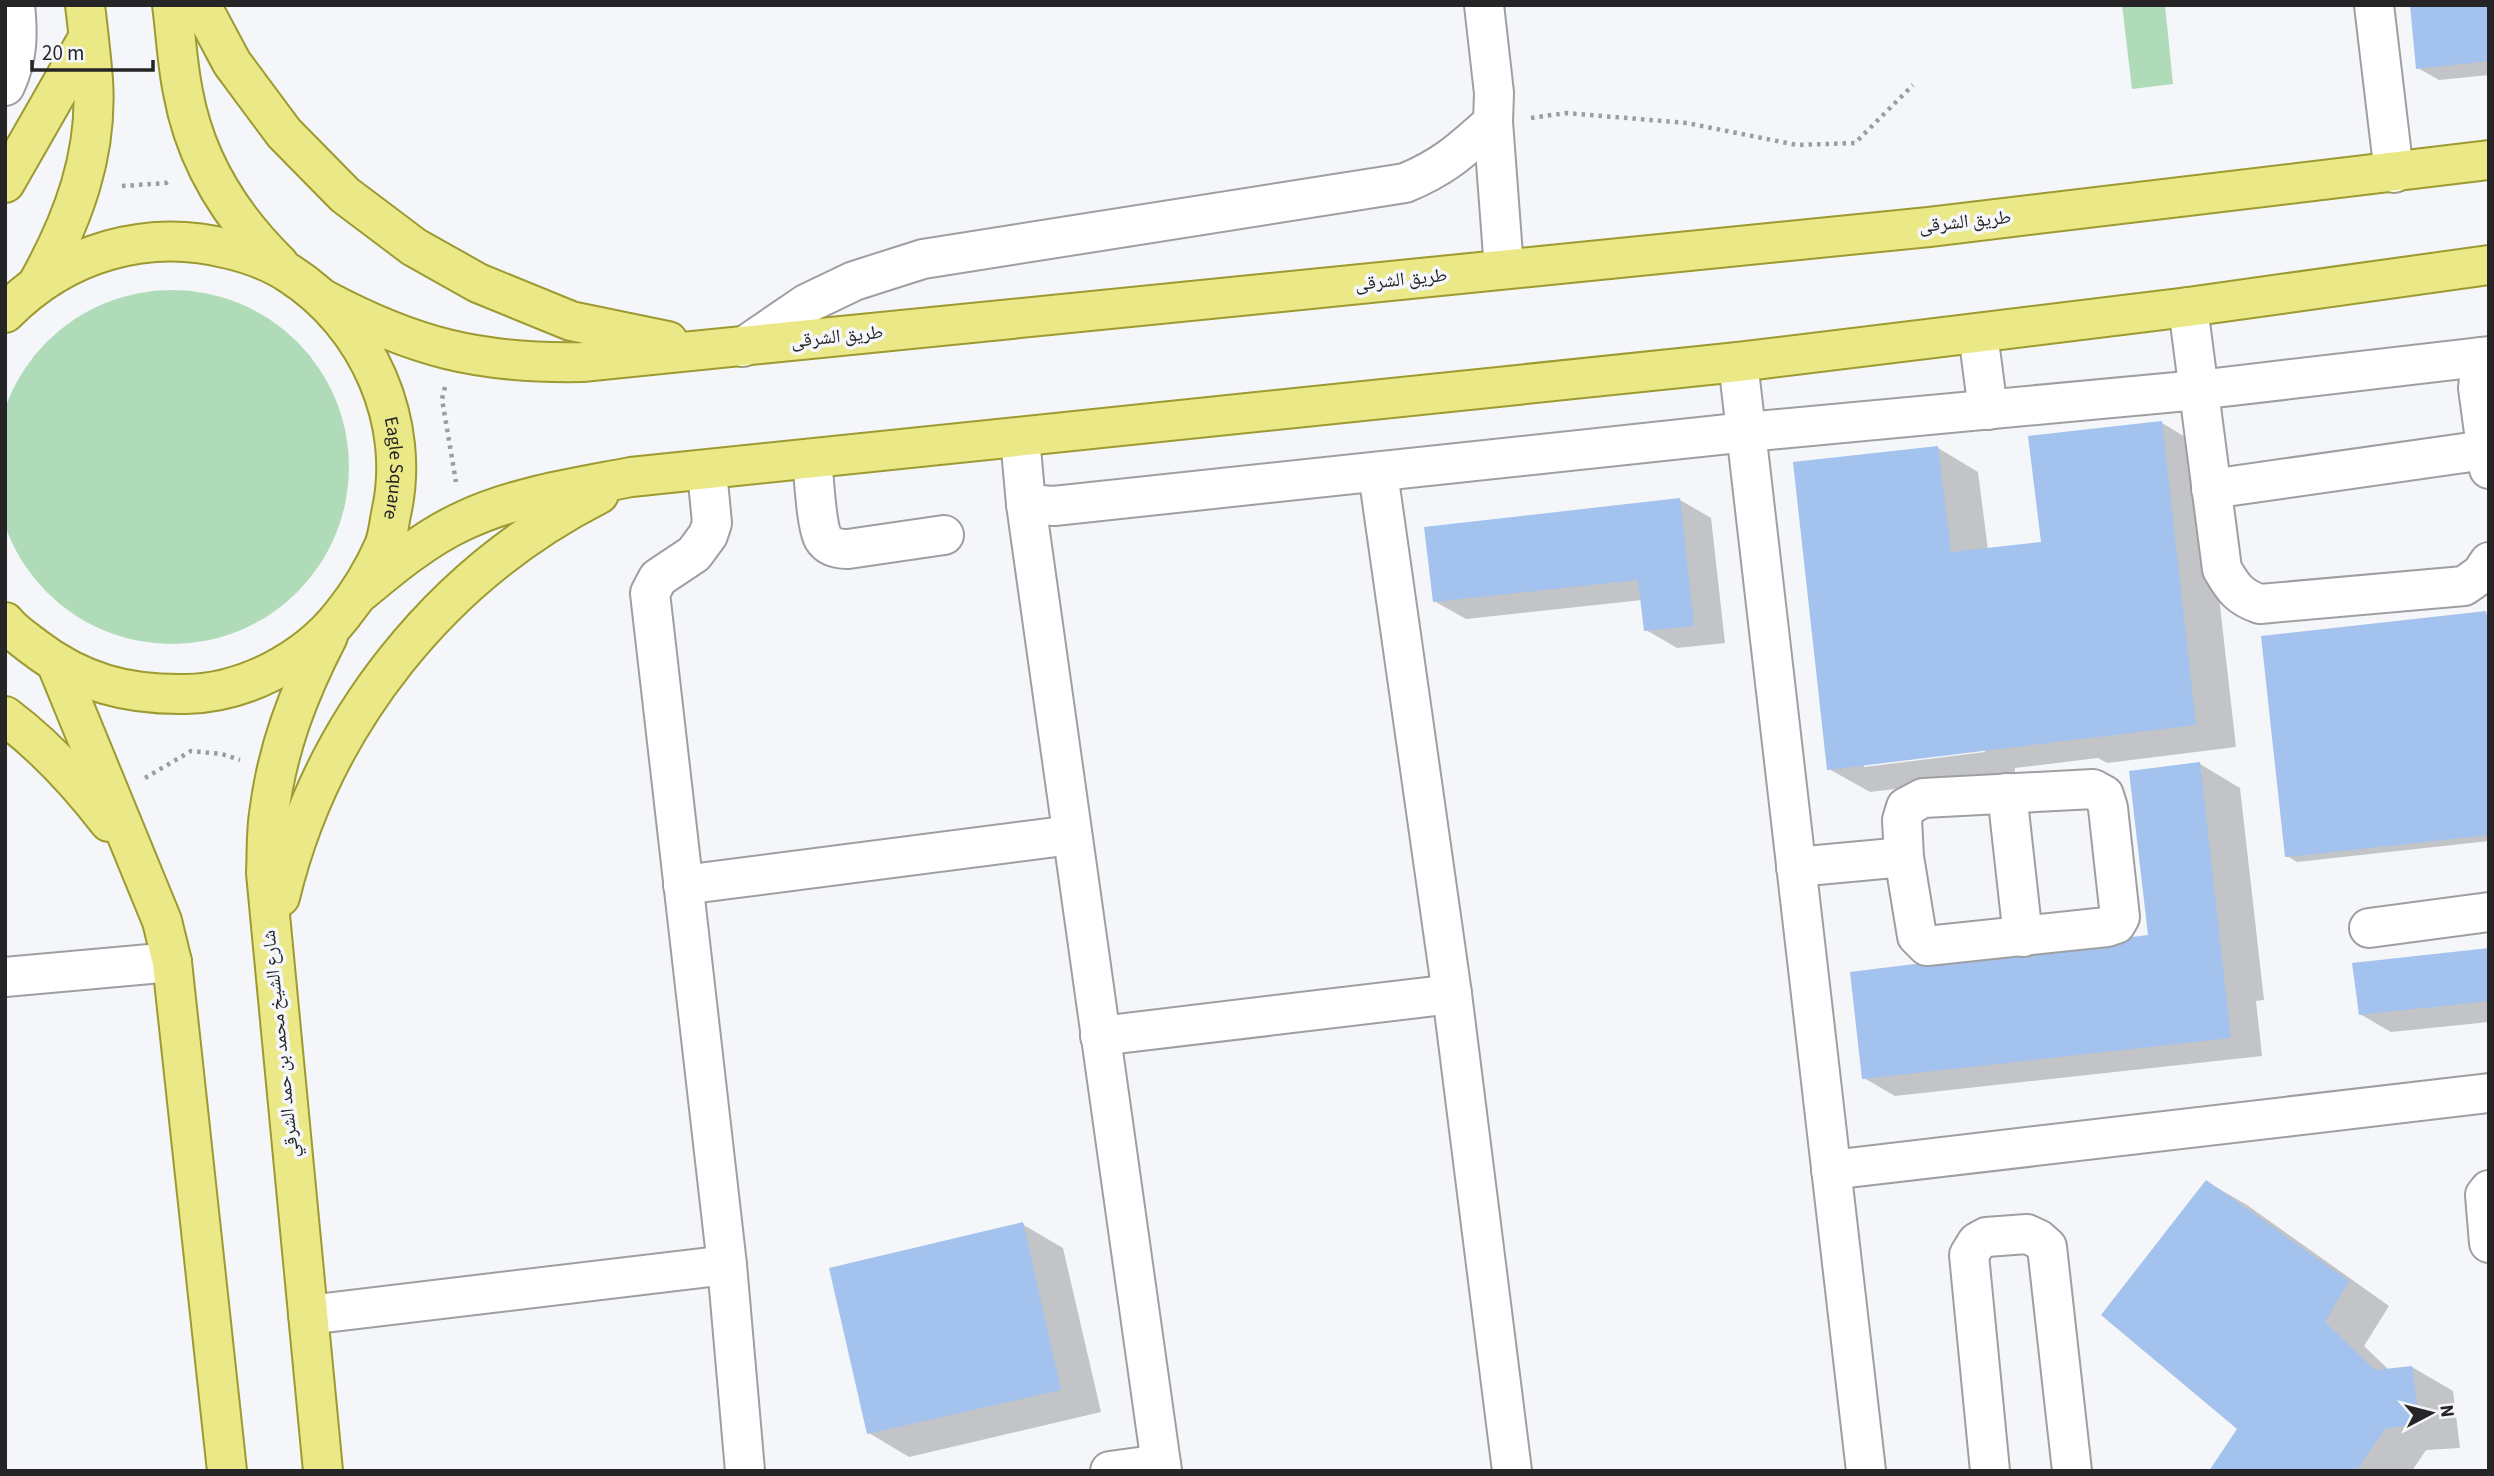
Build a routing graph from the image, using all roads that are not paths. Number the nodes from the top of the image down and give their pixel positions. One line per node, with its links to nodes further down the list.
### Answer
1 (15, 5): 7 (street)
2 (172, 5): 14 (main road)
3 (201, 5): 20 (main road)
4 (1484, 5): 8 (street)
5 (2374, 5): 10 (street)
6 (87, 22): 11 (main road); 15 (main road)
7 (5, 86)
8 (1493, 122): 13 (street); 20 (street)
9 (2487, 157): 10 (main road, طريق الشرقى)
10 (2394, 173): 13 (main road, طريق الشرقى)
11 (5, 183)
12 (2489, 265): 17 (main road)
13 (1504, 270): 20 (main road, طريق الشرقى)
14 (288, 273): 15 (main road, Eagle Square); 16 (main road, Eagle Square)
15 (38, 283): 18 (main road, Eagle Square)
16 (323, 299): 20 (main road, طريق الشرقى); 36 (main road, Eagle Square)
17 (2188, 307): 19 (main road); 23 (street)
18 (5, 313)
19 (1978, 334): 22 (main road); 24 (street)
20 (743, 347)
21 (2485, 357): 23 (street); 28 (street)
22 (1738, 362): 25 (street); 26 (main road)
23 (2198, 390): 24 (street); 32 (street)
24 (1988, 410): 25 (street)
25 (1747, 432): 30 (street); 45 (street)
26 (1020, 438): 27 (main road); 33 (street)
27 (812, 459): 29 (main road); 34 (street)
28 (2487, 460): 32 (street)
29 (707, 471): 31 (main road); 46 (street)
30 (1378, 473): 33 (street); 53 (street)
31 (631, 477): 36 (main road); 49 (main road)
32 (2211, 489): 35 (street)
33 (1026, 504): 42 (street)
34 (944, 535)
35 (2489, 562)
36 (361, 592): 38 (main road, Eagle Square)
37 (7, 625): 39 (main road, Eagle Square)
38 (332, 628): 39 (main road, Eagle Square); 49 (main road, شارع الشيخ محمد بن حمد الشرقي)
39 (57, 665): 43 (main road)
40 (5, 716): 43 (main road)
41 (2007, 793): 44 (street); 50 (street); 50 (street)
42 (1072, 835): 46 (street); 54 (street)
43 (137, 857): 51 (main road)
44 (1904, 857): 45 (street); 50 (street)
45 (1796, 867): 56 (street)
46 (683, 886): 59 (street)
47 (2489, 912): 48 (street)
48 (2369, 928)
49 (270, 937): 60 (main road, شارع الشيخ محمد بن حمد الشرقي)
50 (2023, 937)
51 (172, 962): 52 (street); 62 (main road)
52 (5, 977)
53 (1452, 994): 54 (street); 66 (street)
54 (1100, 1035): 61 (street)
55 (2489, 1093): 56 (street)
56 (1831, 1170): 67 (street)
57 (2489, 1190): 58 (street)
58 (2489, 1243)
59 (727, 1265): 60 (street); 64 (street)
60 (308, 1315): 63 (main road, شارع الشيخ محمد بن حمد الشرقي)
61 (1161, 1467): 65 (street)
62 (226, 1471)
63 (323, 1471)
64 (745, 1471)
65 (1110, 1471)
66 (1512, 1471)
67 (1866, 1471)
68 (1990, 1471): 69 (street)
69 (2072, 1471)

